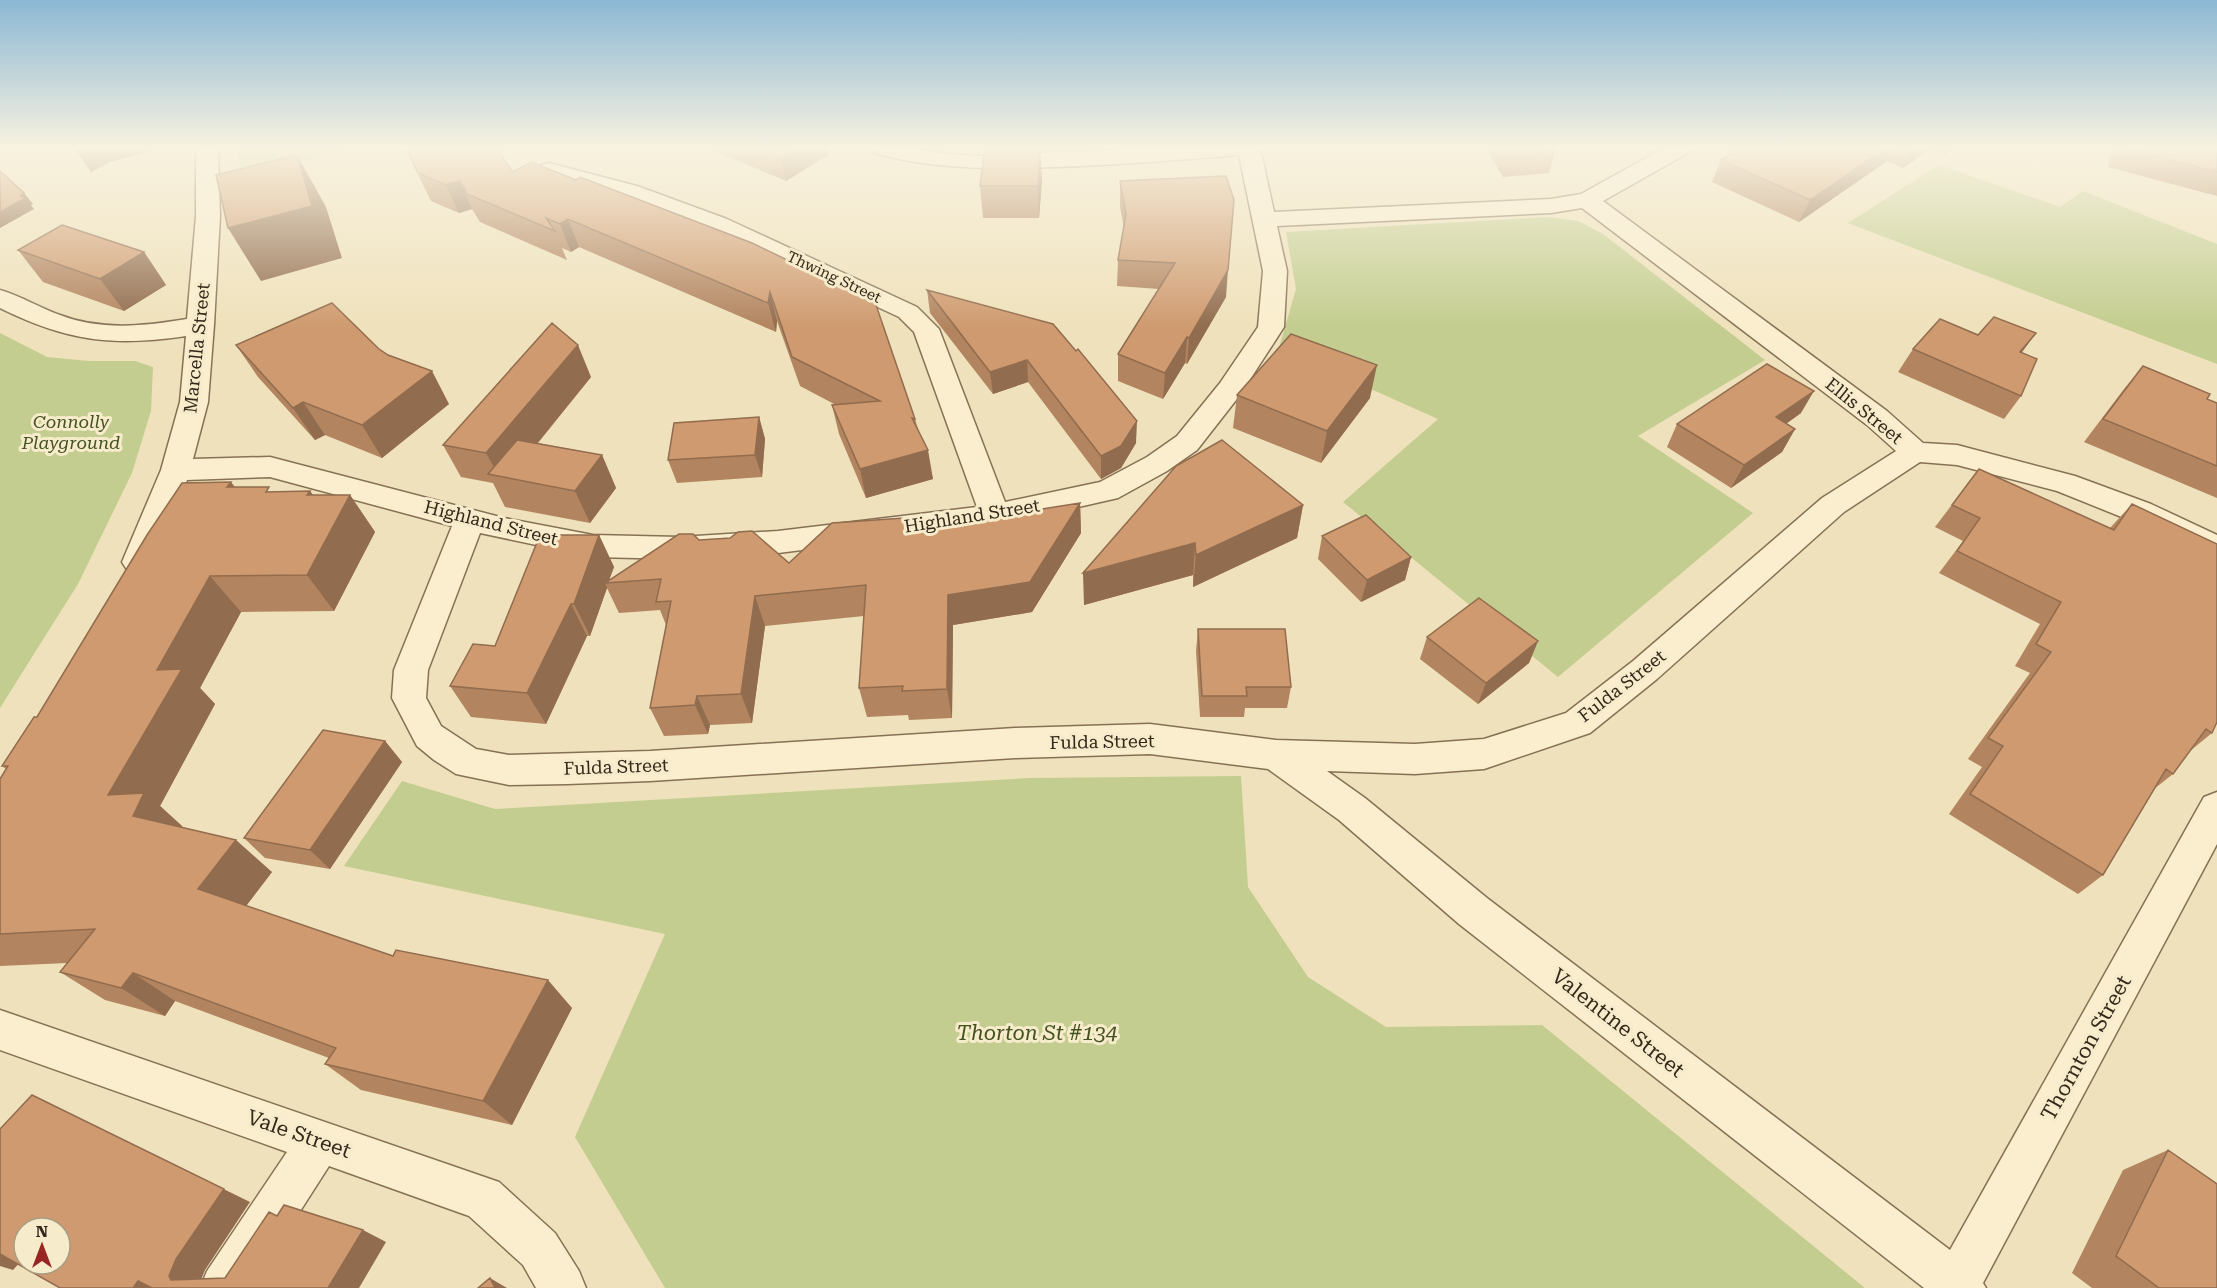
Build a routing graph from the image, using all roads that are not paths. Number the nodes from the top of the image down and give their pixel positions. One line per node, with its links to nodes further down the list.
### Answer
1 (218, 208): 8 (street, Marcella Street)
2 (676, 208): 11 (street, Thwing Street)
3 (1262, 208): 6 (street, Highland Street)
4 (1508, 208): 6 (street)
5 (1598, 208): 9 (street, Ellis Street)
6 (1264, 220): 11 (street, Highland Street)
7 (0, 298): 8 (street)
8 (201, 325): 10 (street, Marcella Street)
9 (1915, 452): 13 (street, Ellis Street); 15 (street, Fulda Street)
10 (176, 470): 12 (street, Highland Street); 14 (street, Marcella Street)
11 (995, 515): 12 (street, Highland Street)
12 (470, 519): 15 (street, Fulda Street)
13 (2217, 548)
14 (128, 582)
15 (1276, 755): 19 (street, Valentine Street)
16 (2217, 808): 19 (street, Thornton Street)
17 (0, 1030): 18 (street, Vale Street)
18 (320, 1141): 20 (street); 21 (street, Vale Street)
19 (1958, 1287)
20 (224, 1288)
21 (562, 1288)

